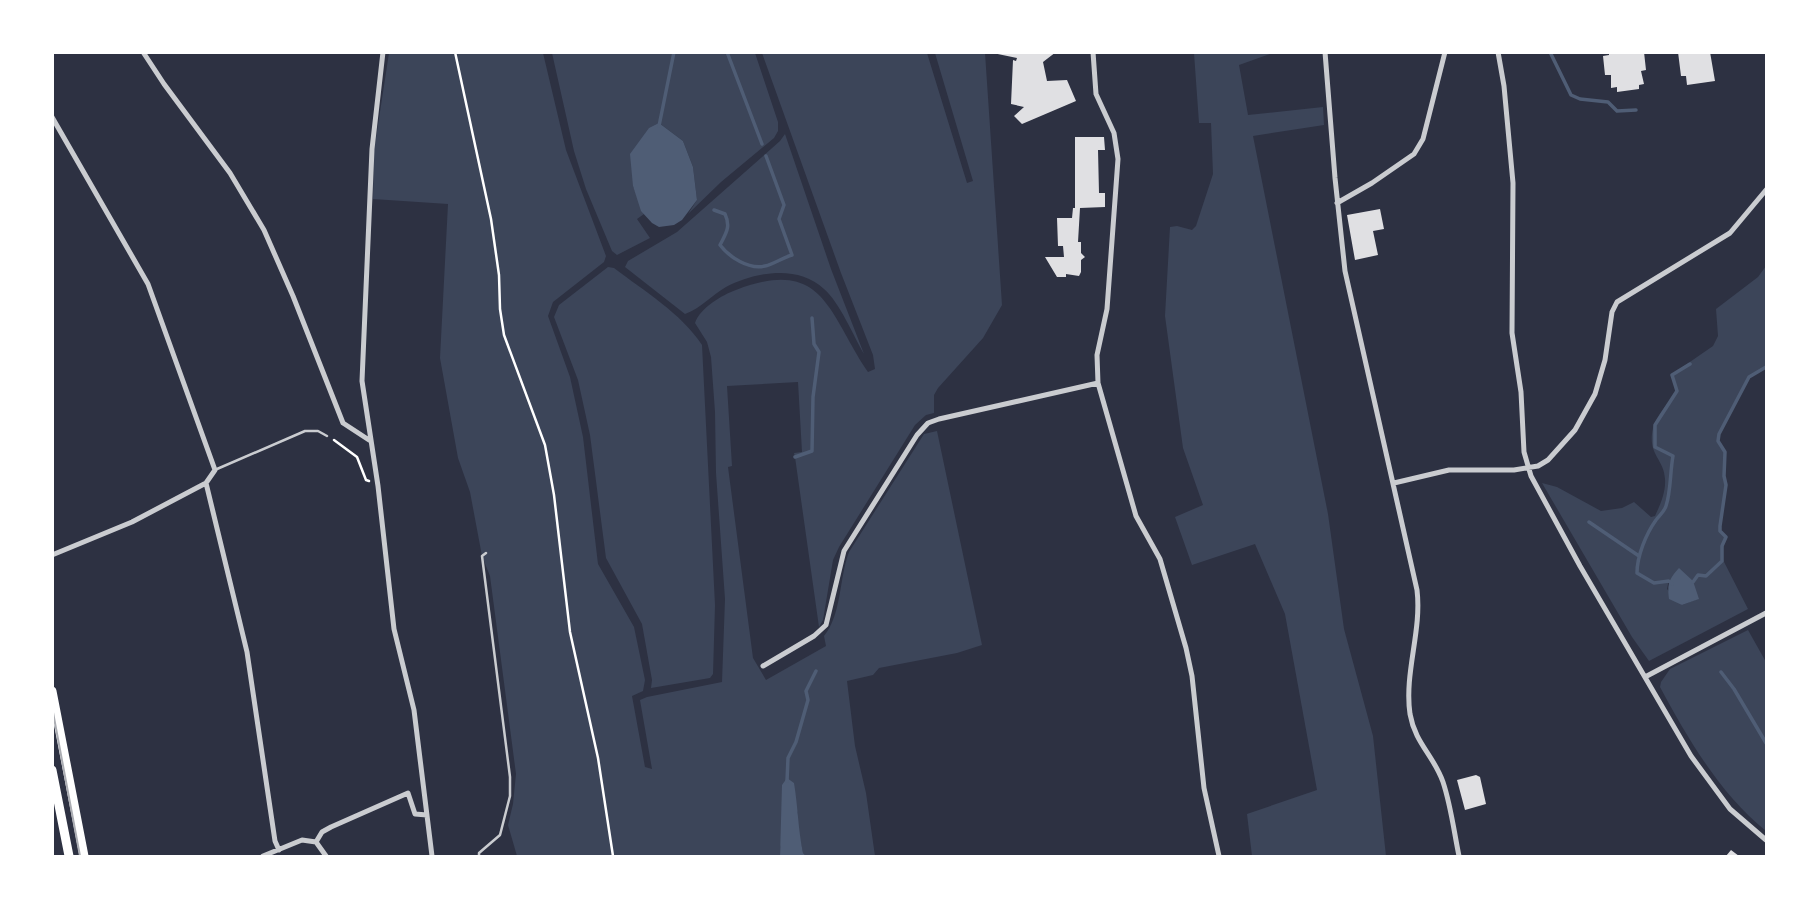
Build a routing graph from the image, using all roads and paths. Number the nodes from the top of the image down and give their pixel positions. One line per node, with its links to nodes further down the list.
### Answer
1 (144, 52): 13 (street)
2 (383, 52): 13 (street)
3 (455, 52): 36 (path)
4 (1093, 52): 11 (street)
5 (1325, 52): 10 (street)
6 (1445, 52): 10 (street)
7 (1497, 52): 14 (street)
8 (52, 117): 15 (street)
9 (1766, 190): 14 (street)
10 (1337, 203): 17 (street)
11 (1098, 383): 22 (street); 37 (street)
12 (327, 436): 15 (lane); 18 (path)
13 (369, 440): 18 (street)
14 (1529, 468): 17 (street); 23 (street)
15 (215, 470): 16 (street)
16 (206, 483): 20 (street); 29 (street)
17 (1394, 483): 38 (street)
18 (378, 486): 26 (street)
19 (486, 553): 35 (lane)
20 (52, 555)
21 (1766, 614): 23 (street)
22 (762, 666)
23 (1645, 677): 27 (street)
24 (52, 691): 31 (main road)
25 (52, 770): 30 (main road)
26 (427, 815): 28 (street); 34 (street)
27 (1766, 840)
28 (316, 842): 29 (street); 33 (street)
29 (279, 850): 32 (street)
30 (69, 856)
31 (84, 856)
32 (263, 856)
33 (326, 856)
34 (432, 856)
35 (479, 856)
36 (613, 856)
37 (1219, 856)
38 (1459, 856)

